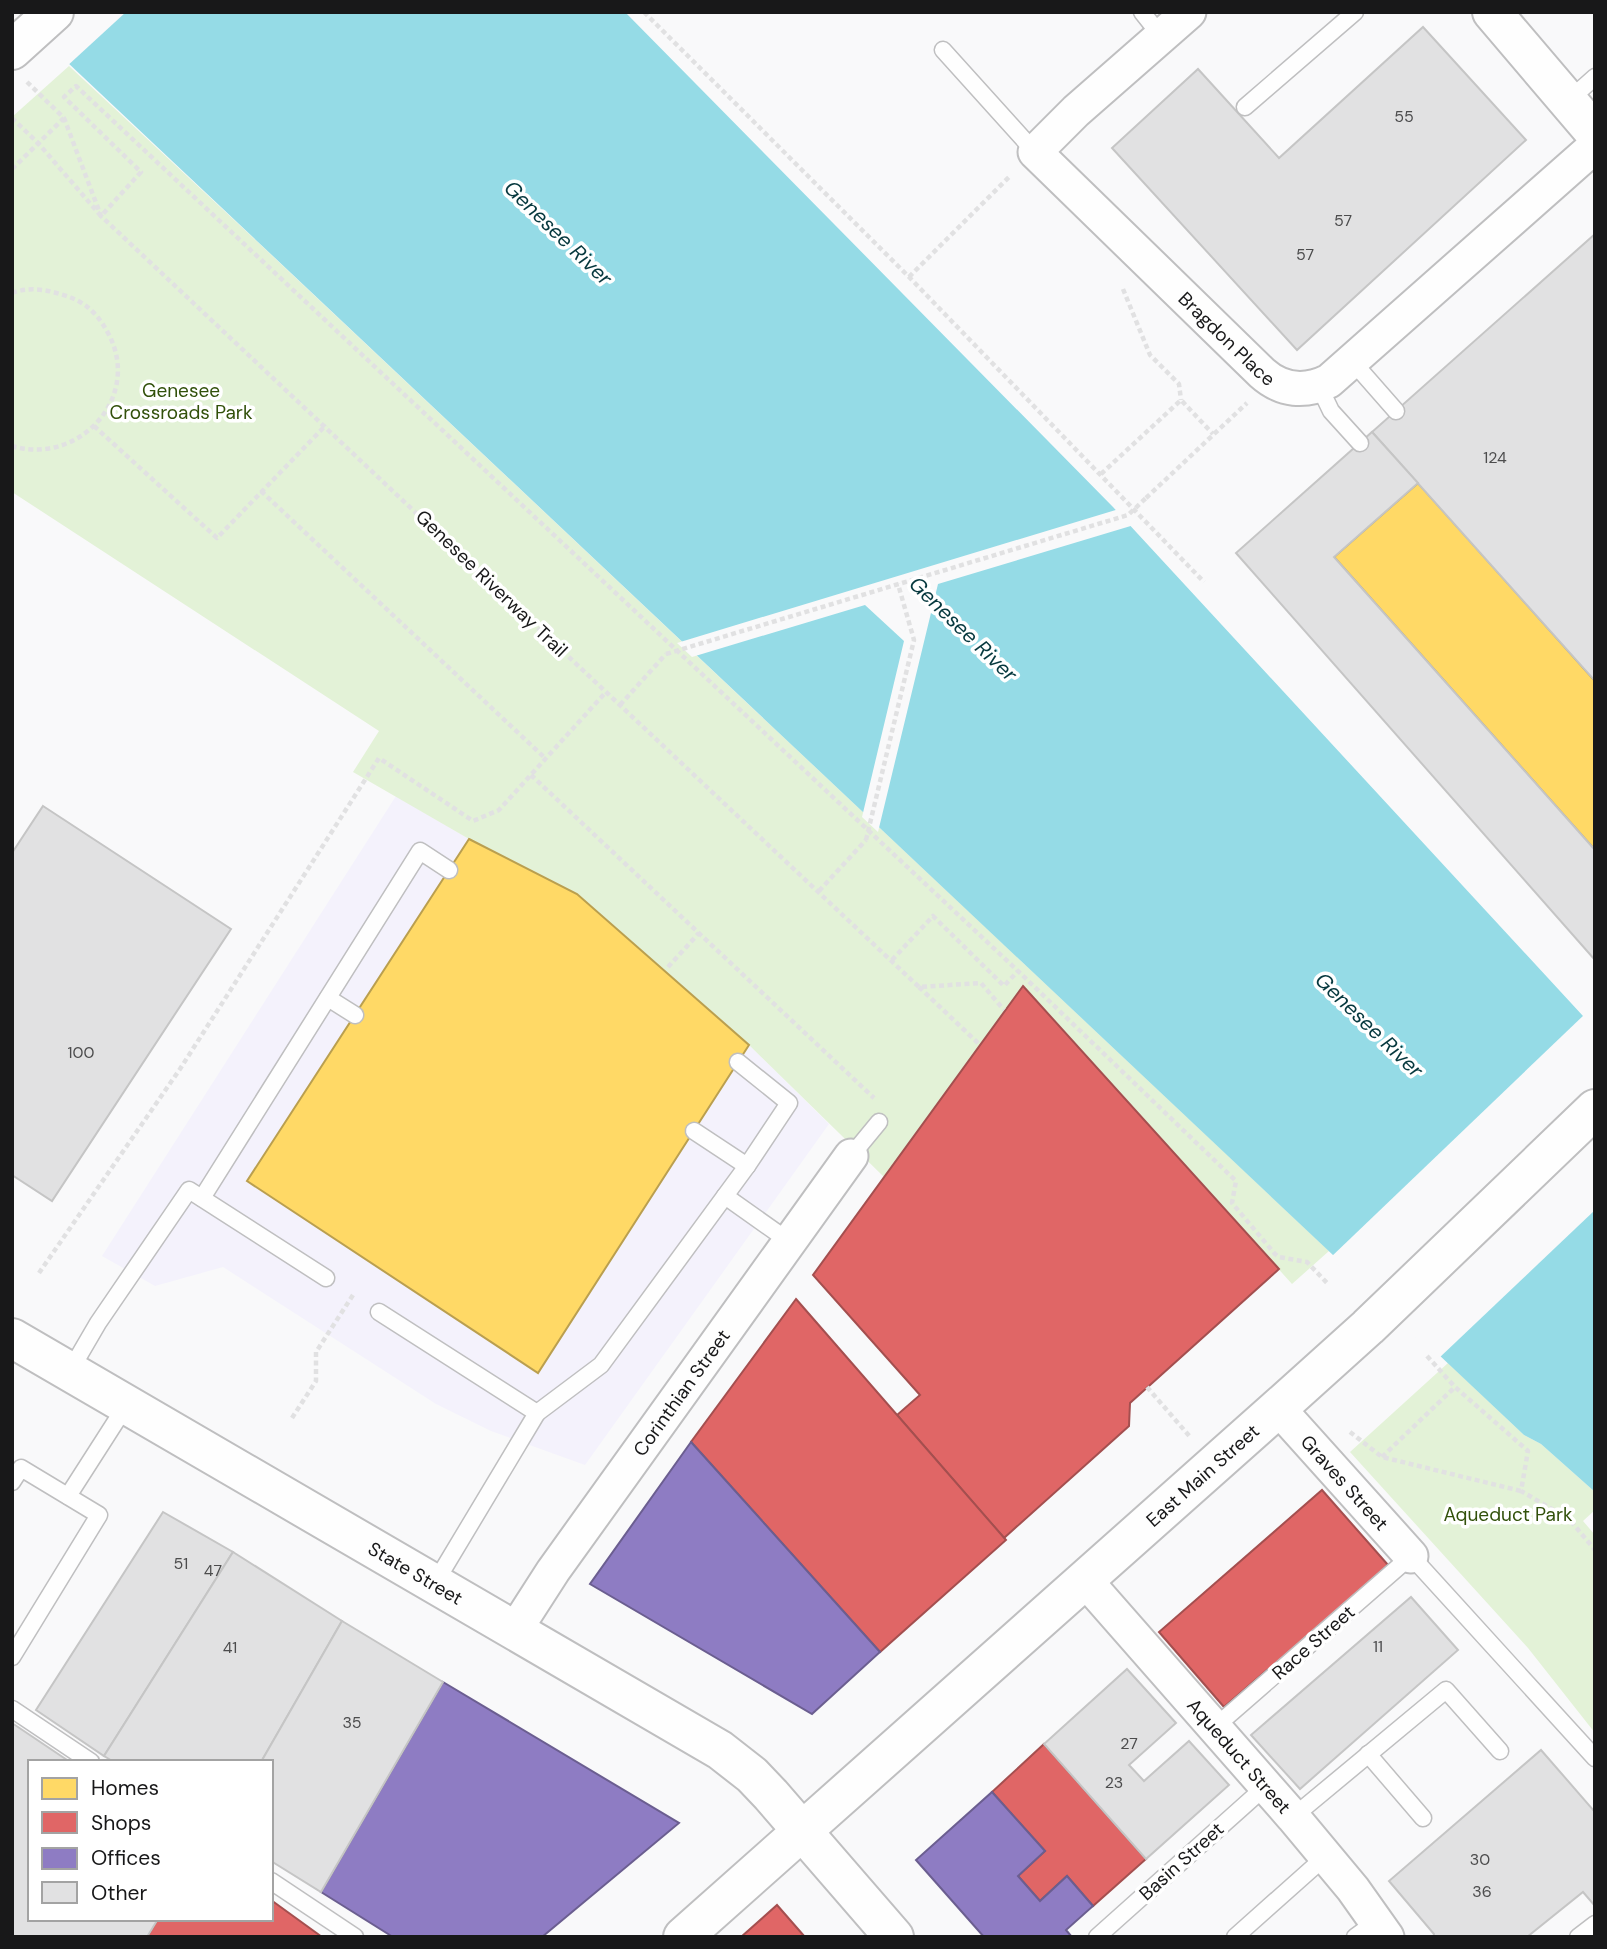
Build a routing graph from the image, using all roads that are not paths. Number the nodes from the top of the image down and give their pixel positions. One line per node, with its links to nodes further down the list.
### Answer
1 (54, 12): 6 (main road)
2 (1189, 12): 5 (street)
3 (1355, 12): 9 (lane)
4 (1492, 12): 8 (main road)
5 (1152, 24): 12 (street)
6 (17, 46)
7 (943, 50): 12 (lane)
8 (1581, 89): 10 (main road)
9 (1245, 107)
10 (1595, 132)
11 (1595, 146): 13 (street)
12 (1026, 160): 14 (street, Bragdon Place)
13 (1353, 362): 14 (street); 15 (lane)
14 (1319, 386): 16 (lane)
15 (1396, 411)
16 (1360, 443)
17 (449, 870): 18 (lane)
18 (328, 998): 19 (lane); 27 (lane)
19 (355, 1014)
20 (738, 1062): 25 (lane)
21 (1595, 1109): 34 (main road, East Main Street)
22 (878, 1122): 24 (lane)
23 (694, 1131): 25 (lane)
24 (851, 1157): 28 (street, Corinthian Street)
25 (747, 1166): 26 (lane)
26 (724, 1196): 28 (lane); 35 (lane)
27 (202, 1198): 29 (lane); 32 (lane)
28 (790, 1242): 41 (street, Corinthian Street)
29 (326, 1278)
30 (379, 1312): 35 (lane)
31 (12, 1338): 32 (main road, State Street)
32 (70, 1371): 33 (main road, State Street)
33 (127, 1404): 37 (lane); 40 (main road, State Street)
34 (1278, 1408): 38 (street, Graves Street); 39 (main road, East Main Street)
35 (537, 1413): 40 (lane)
36 (12, 1482): 37 (lane)
37 (68, 1496): 42 (lane)
38 (1411, 1556): 44 (lane, Race Street); 47 (lane)
39 (1085, 1580): 44 (street, Aqueduct Street); 52 (main road, East Main Street)
40 (435, 1583): 41 (main road, State Street)
41 (515, 1630): 52 (main road, State Street)
42 (12, 1657)
43 (12, 1709): 48 (lane)
44 (1214, 1727): 49 (street, Aqueduct Street)
45 (1500, 1751): 46 (lane)
46 (1368, 1754): 50 (lane); 51 (lane)
47 (1595, 1758)
48 (88, 1760)
49 (1266, 1786): 50 (street, Aqueduct Street); 60 (lane, Basin Street)
50 (1293, 1817): 53 (street, Aqueduct Street)
51 (1423, 1818)
52 (803, 1831): 58 (main road, East Main Street); 59 (main road, State Street)
53 (1326, 1856): 56 (street, Aqueduct Street); 61 (lane)
54 (273, 1882): 57 (lane)
55 (1595, 1924): 62 (lane)
56 (1373, 1932)
57 (355, 1937)
58 (683, 1937)
59 (894, 1937)
60 (1097, 1937)
61 (1235, 1937)
62 (1578, 1937)

